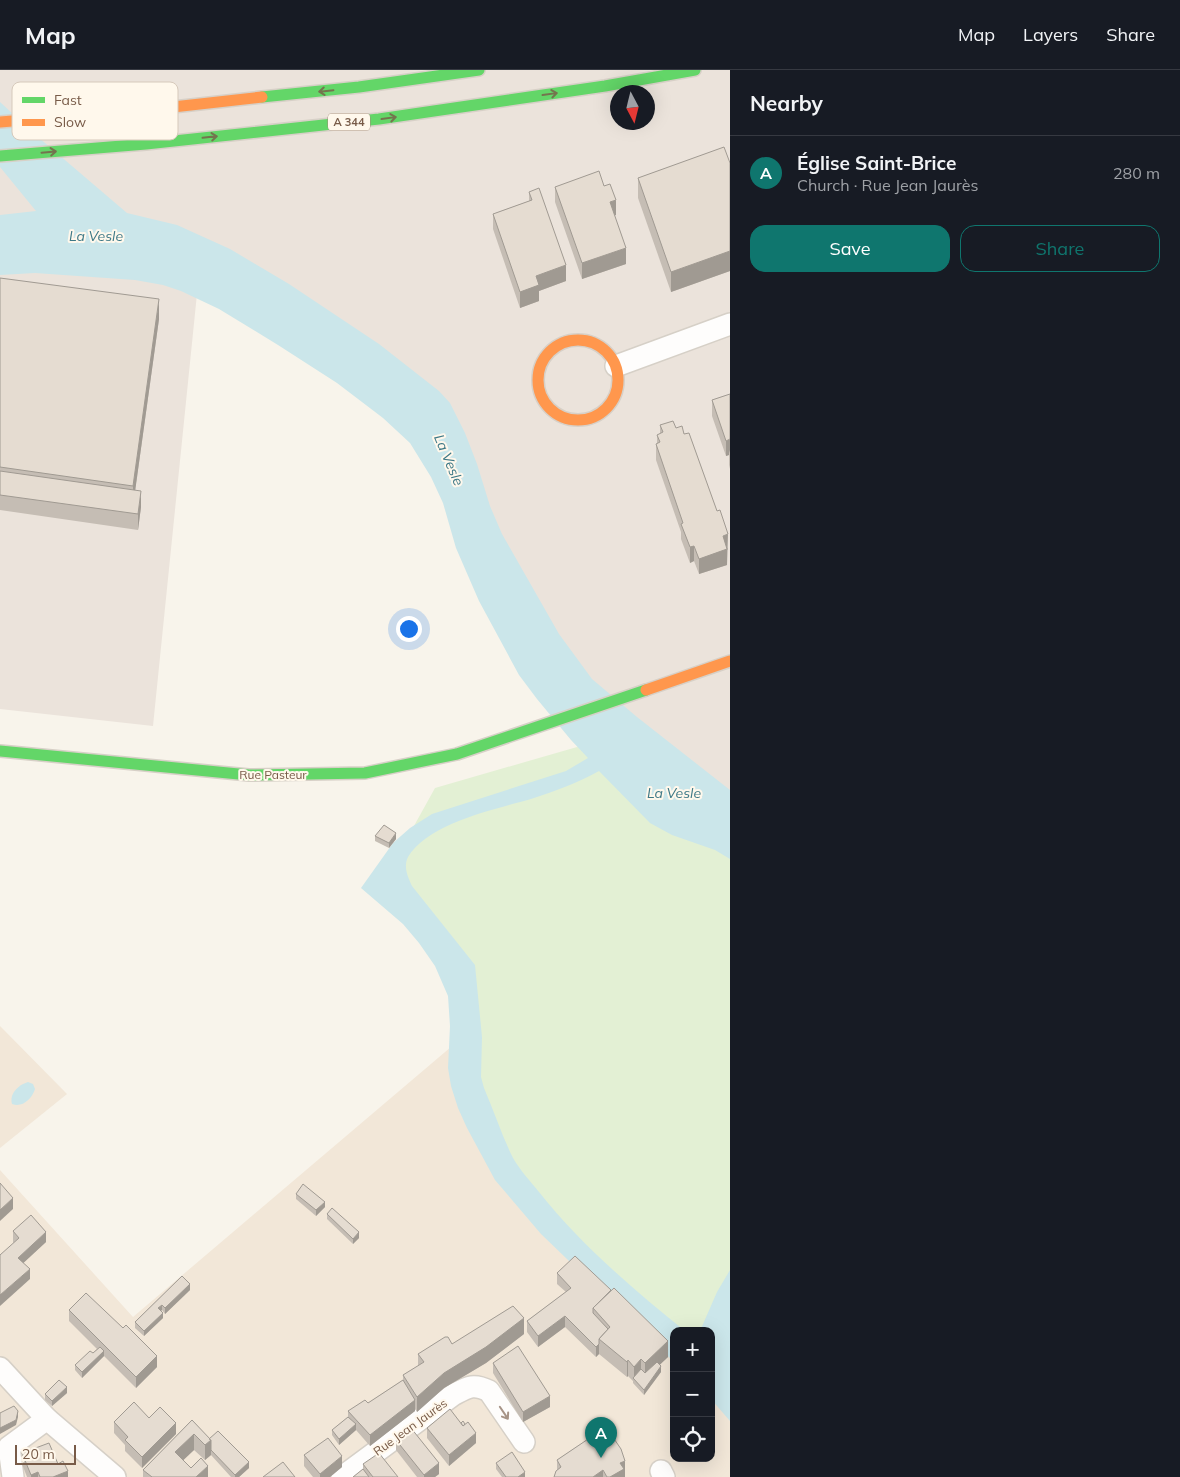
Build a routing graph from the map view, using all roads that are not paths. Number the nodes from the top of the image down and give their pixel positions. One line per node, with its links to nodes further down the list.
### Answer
1 (478, 70): 3 (main road, one-way to 3)
2 (695, 70): 4 (main road, A 344, one-way to 2)
3 (178, 107)
4 (0, 156)
5 (730, 324): 6 (street)
6 (616, 366): 6 (main road)
7 (730, 660): 8 (main road, Rue Pasteur)
8 (0, 751)
9 (0, 1368): 10 (street)
10 (47, 1419): 12 (street); 13 (street)
11 (524, 1442): 14 (street, Rue Jean Jaurès, one-way to 11)
12 (13, 1477)
13 (116, 1477)
14 (342, 1477)

